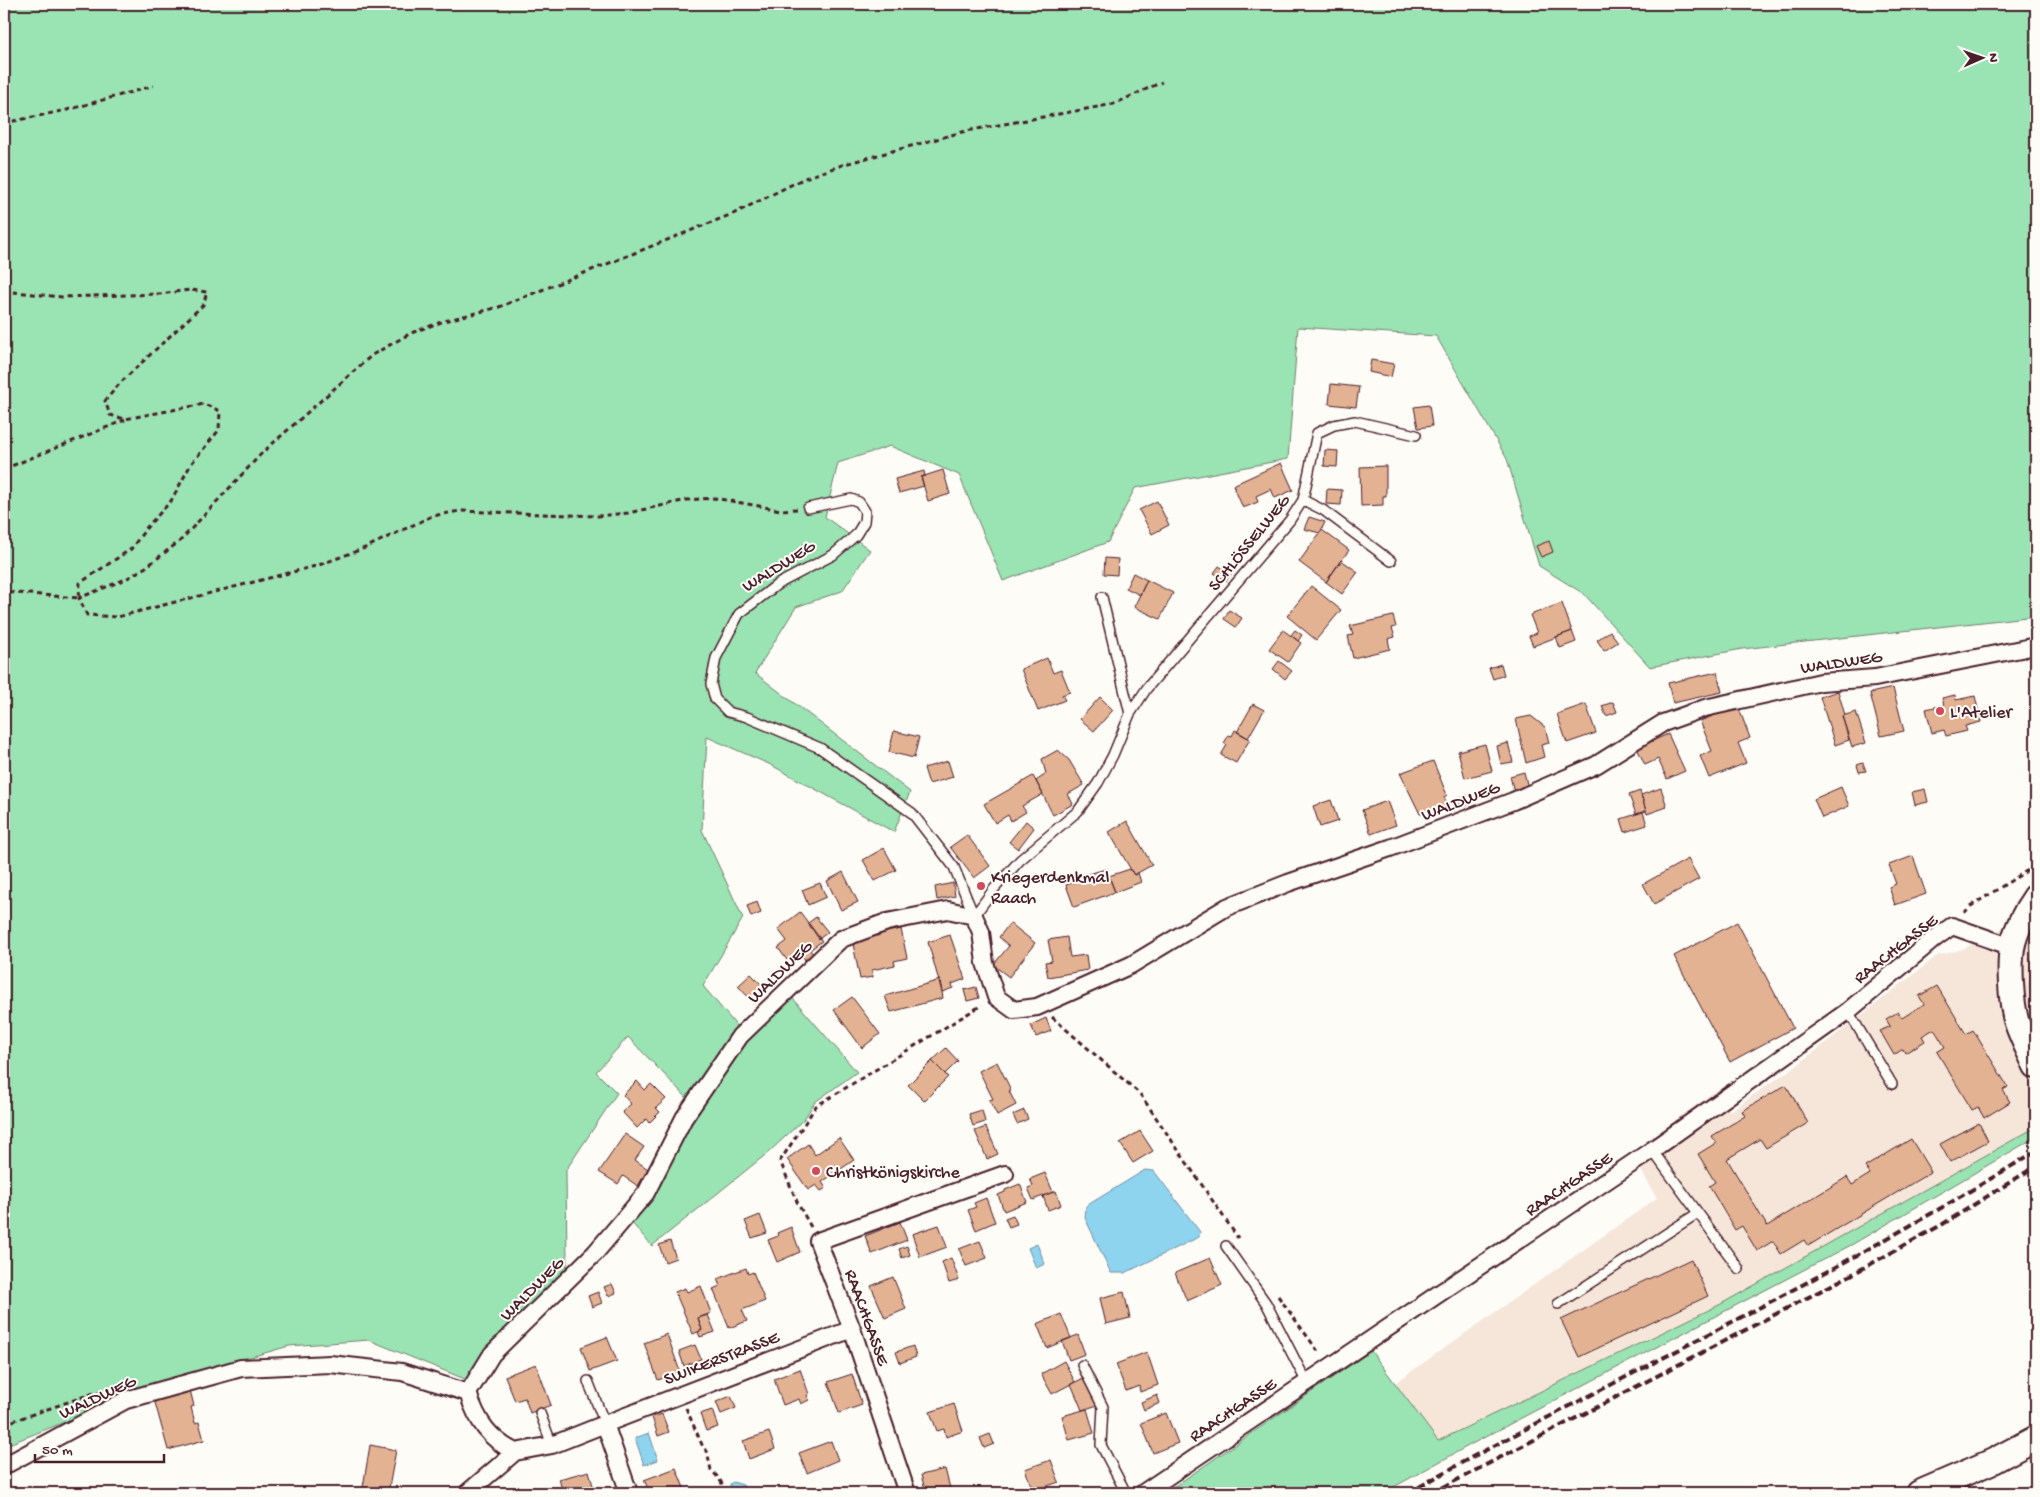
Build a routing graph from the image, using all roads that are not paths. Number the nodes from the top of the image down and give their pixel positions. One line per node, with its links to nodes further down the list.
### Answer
1 (1416, 435): 2 (lane, SCHLÖSSELWEG)
2 (1303, 500): 4 (lane); 7 (lane, SCHLÖSSELWEG)
3 (808, 508): 9 (lane, WALDWEG)
4 (1391, 561)
5 (1102, 597): 7 (lane)
6 (2036, 646): 9 (street, WALDWEG)
7 (1130, 714): 9 (lane, SCHLÖSSELWEG)
8 (2036, 896): 10 (main road)
9 (974, 916): 24 (street, WALDWEG)
10 (2012, 955): 11 (street, RAACHGASSE); 12 (main road)
11 (1848, 1011): 13 (lane); 14 (street, RAACHGASSE)
12 (2036, 1066)
13 (1892, 1084)
14 (1652, 1150): 16 (lane); 23 (street, RAACHGASSE)
15 (1005, 1174): 20 (street, RAACHGASSE)
16 (1698, 1213): 18 (lane); 19 (lane)
17 (1226, 1246): 23 (lane)
18 (1739, 1269)
19 (1558, 1304)
20 (852, 1329): 26 (street, SWIKERSTRASSE); 33 (street, RAACHGASSE)
21 (1082, 1365): 34 (lane)
22 (588, 1381): 26 (lane)
23 (1307, 1383): 35 (street, RAACHGASSE)
24 (468, 1394): 29 (street); 30 (street, WALDWEG)
25 (540, 1413): 28 (lane)
26 (604, 1424): 28 (street, SWIKERSTRASSE); 32 (street)
27 (2036, 1438): 36 (main road)
28 (552, 1445): 29 (street, SWIKERSTRASSE)
29 (515, 1452): 31 (street, SWIKERSTRASSE)
30 (4, 1466)
31 (467, 1493)
32 (629, 1493)
33 (906, 1493)
34 (1126, 1493)
35 (1143, 1493)
36 (1919, 1493)

